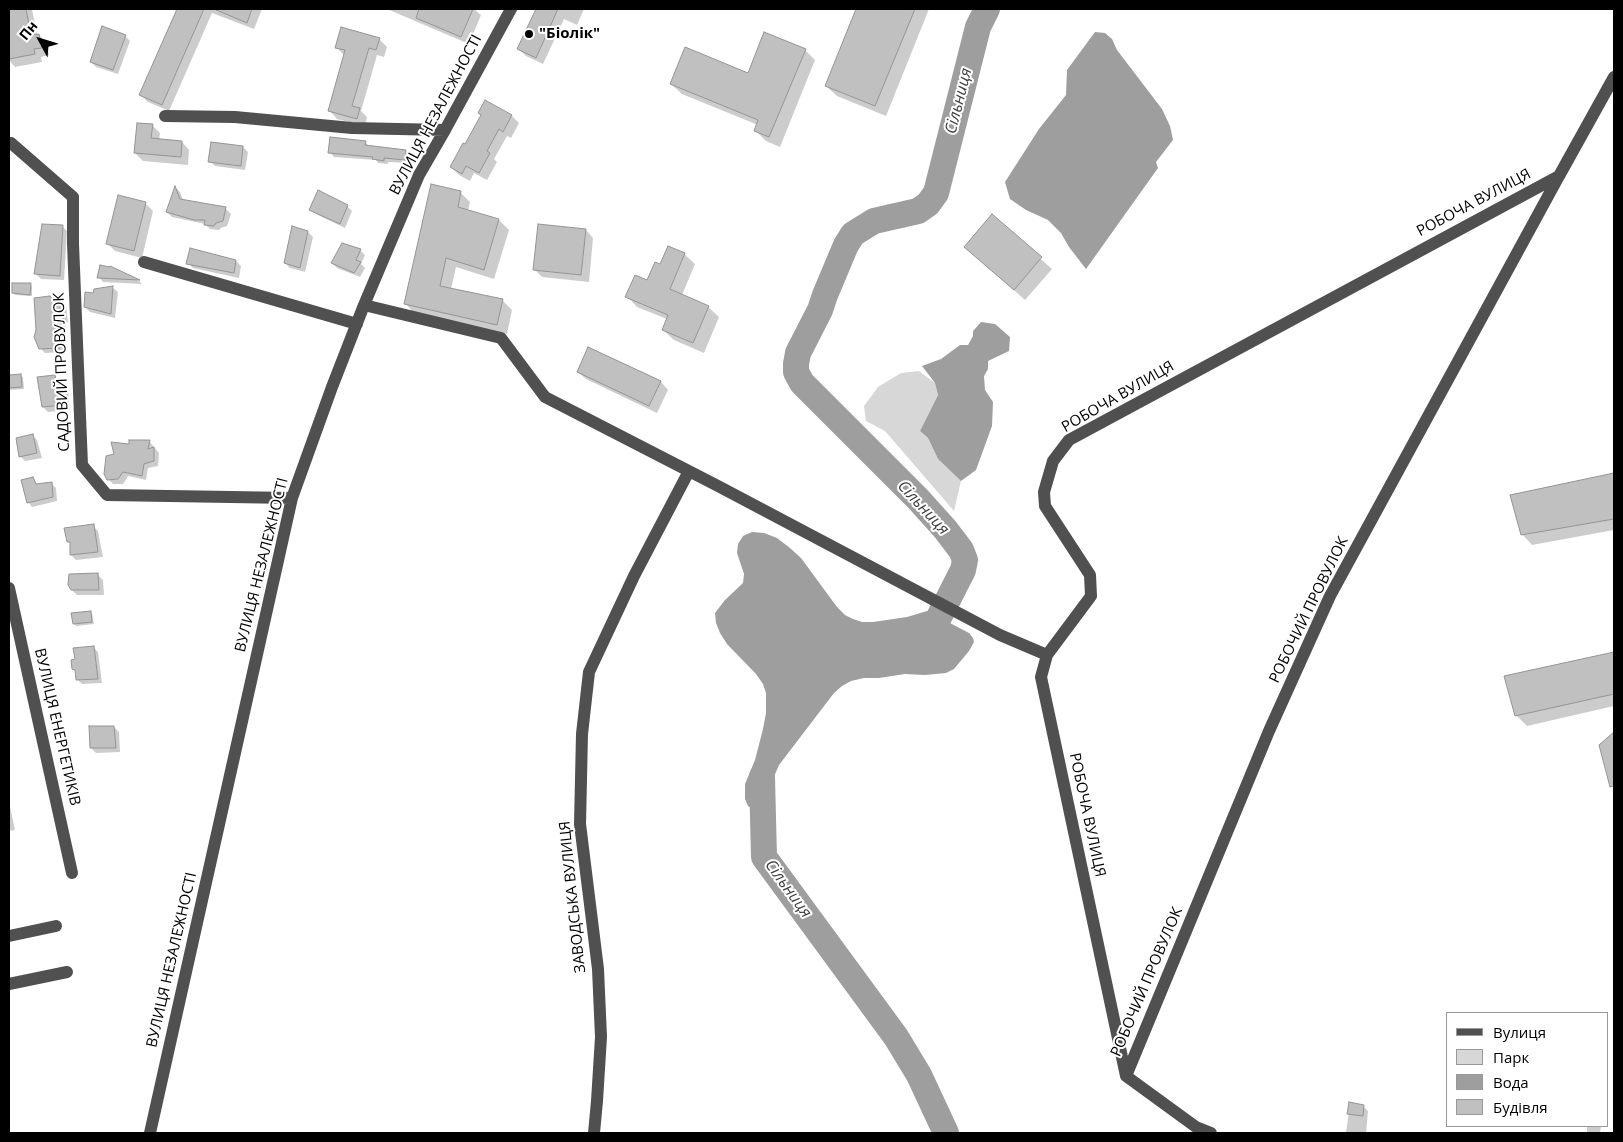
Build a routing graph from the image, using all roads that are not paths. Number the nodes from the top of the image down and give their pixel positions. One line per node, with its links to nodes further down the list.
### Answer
1 (511, 9): 4 (street, ВУЛИЦЯ НЕЗАЛЕЖНОСТІ)
2 (1614, 77): 6 (street)
3 (165, 116): 4 (street)
4 (445, 130): 8 (street, ВУЛИЦЯ НЕЗАЛЕЖНОСТІ)
5 (9, 143): 11 (street, САДОВИЙ ПРОВУЛОК)
6 (1559, 176): 13 (street, РОБОЧА ВУЛИЦЯ); 19 (street, РОБОЧИЙ ПРОВУЛОК)
7 (144, 262): 9 (street)
8 (364, 305): 9 (street, ВУЛИЦЯ НЕЗАЛЕЖНОСТІ); 10 (street)
9 (358, 324): 11 (street, ВУЛИЦЯ НЕЗАЛЕЖНОСТІ)
10 (690, 471): 13 (street); 21 (street, ЗАВОДСЬКА ВУЛИЦЯ)
11 (292, 498): 20 (street, ВУЛИЦЯ НЕЗАЛЕЖНОСТІ)
12 (9, 588): 14 (street, ВУЛИЦЯ ЕНЕРГЕТИКІВ)
13 (1047, 655): 19 (street, РОБОЧА ВУЛИЦЯ)
14 (72, 873)
15 (56, 926): 16 (street)
16 (9, 936)
17 (67, 972): 18 (street)
18 (9, 984)
19 (1126, 1076): 22 (street)
20 (150, 1133)
21 (594, 1133)
22 (1211, 1133)

